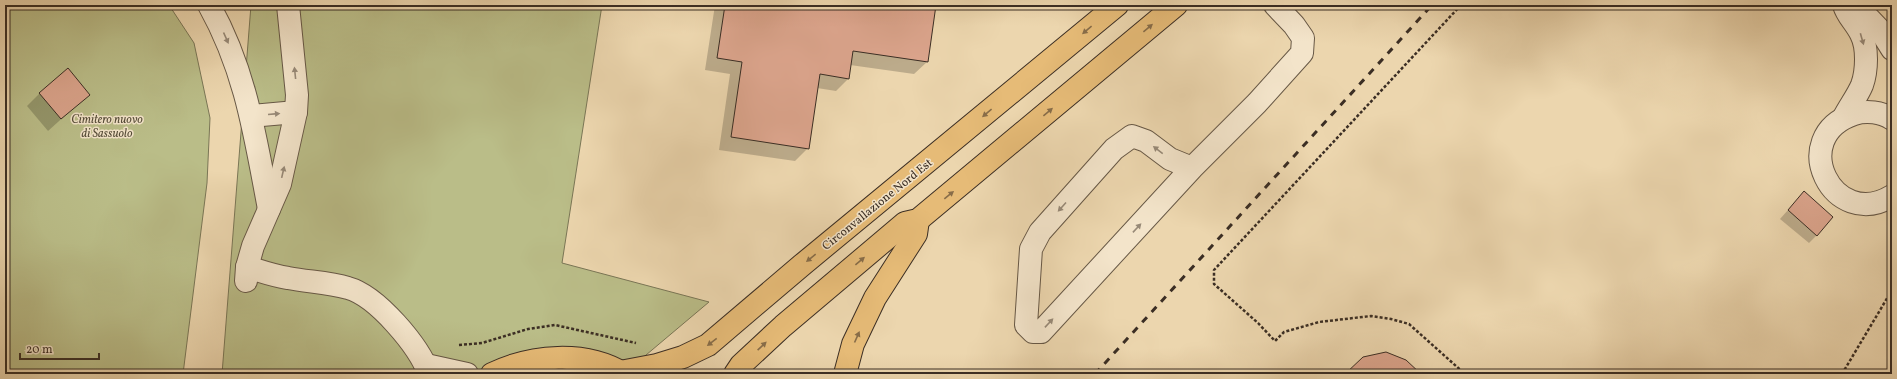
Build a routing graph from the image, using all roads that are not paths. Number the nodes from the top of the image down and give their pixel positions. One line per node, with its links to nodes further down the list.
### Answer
1 (209, 5): 10 (street, one-way to 10)
2 (288, 5): 9 (street, one-way to 2)
3 (1117, 5): 18 (main road, Circonvallazione Nord Est, one-way to 18)
4 (1176, 5): 16 (main road, one-way to 4)
5 (1275, 5): 13 (street)
6 (1844, 5): 11 (street, one-way to 11)
7 (1856, 5): 8 (street)
8 (1892, 49)
9 (296, 112): 10 (street, one-way to 9); 15 (street, one-way to 9)
10 (251, 116): 15 (street)
11 (1844, 117): 12 (street); 14 (street)
12 (1892, 119)
13 (1192, 168): 13 (street, one-way to 13)
14 (1892, 196)
15 (269, 209): 17 (street)
16 (918, 220): 21 (main road, one-way to 16); 22 (main road, one-way to 16)
17 (428, 370): 19 (street)
18 (622, 373): 20 (main road)
19 (467, 374)
20 (492, 374)
21 (735, 374)
22 (845, 374)

